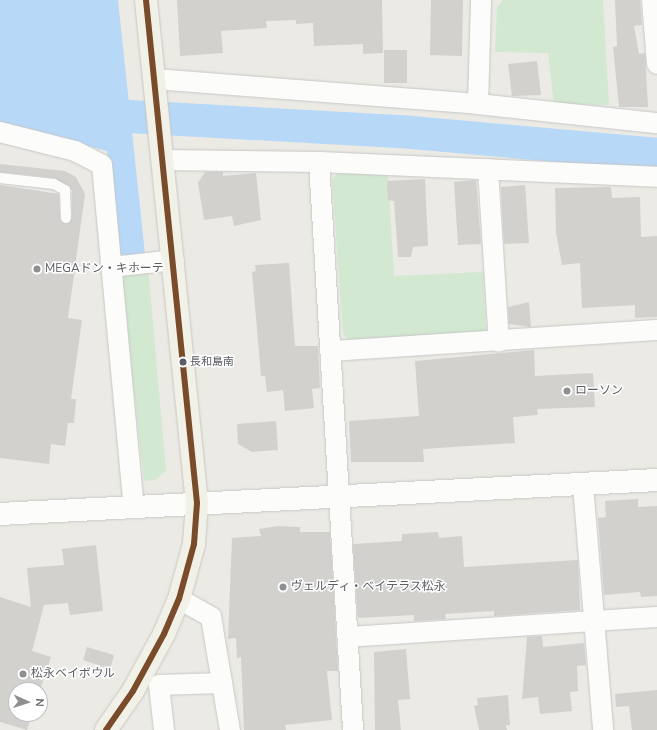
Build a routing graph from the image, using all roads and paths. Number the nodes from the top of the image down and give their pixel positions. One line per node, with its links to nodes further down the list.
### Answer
1 (146, 0): 5 (main road)
2 (481, 0): 6 (street)
3 (652, 0): 4 (street)
4 (657, 64)
5 (155, 79): 6 (street); 9 (main road)
6 (478, 104): 7 (street)
7 (657, 123)
8 (0, 132): 16 (street)
9 (164, 154): 10 (street); 15 (main road)
10 (319, 162): 11 (street); 19 (street)
11 (488, 169): 12 (street); 18 (street)
12 (657, 177)
13 (0, 178): 14 (lane)
14 (66, 218)
15 (174, 260): 16 (street); 23 (main road)
16 (115, 266): 24 (street)
17 (657, 330): 18 (street)
18 (499, 342): 19 (street)
19 (332, 351): 22 (street)
20 (657, 480): 21 (street)
21 (583, 485): 22 (street); 28 (street)
22 (341, 494): 23 (street); 29 (street)
23 (196, 503): 24 (street); 26 (main road)
24 (134, 506): 25 (street)
25 (0, 514)
26 (179, 599): 30 (street); 31 (main road)
27 (657, 616): 28 (street)
28 (595, 621): 29 (street); 35 (street)
29 (348, 638): 34 (street)
30 (222, 683): 32 (street); 33 (street)
31 (106, 730)
32 (164, 730)
33 (230, 730)
34 (353, 730)
35 (603, 730)

